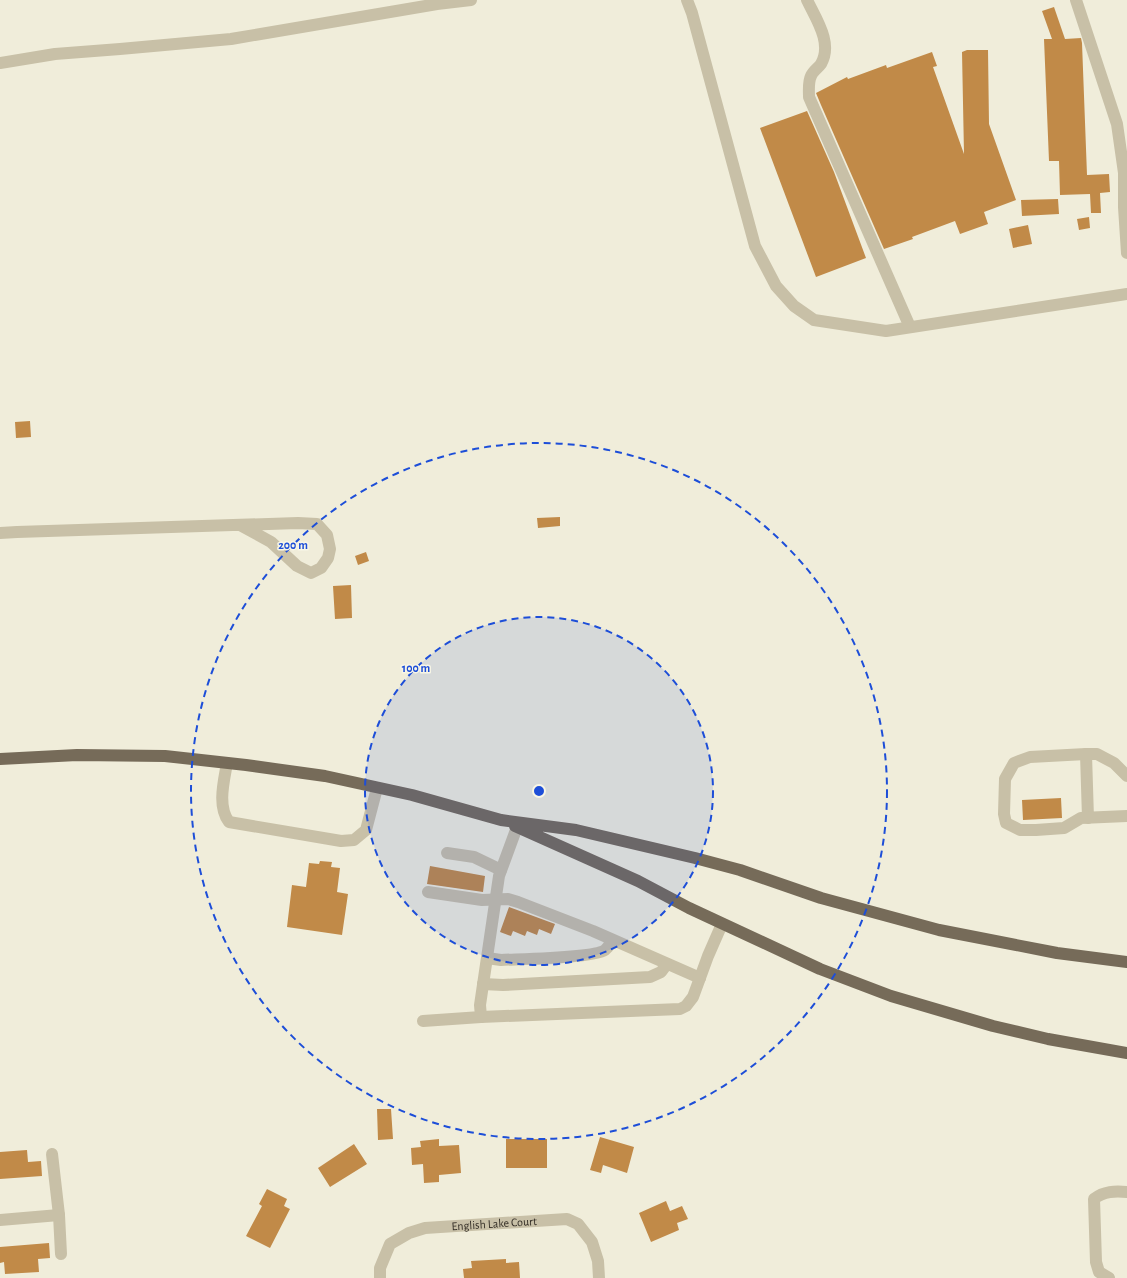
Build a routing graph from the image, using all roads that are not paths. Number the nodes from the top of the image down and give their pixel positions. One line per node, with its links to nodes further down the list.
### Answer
1 (471, 0): 5 (street)
2 (687, 0): 8 (street)
3 (807, 0): 8 (street)
4 (1076, 0): 6 (street)
5 (0, 63)
6 (1127, 253)
7 (1127, 294): 8 (street)
8 (910, 327)
9 (240, 525): 9 (street); 10 (street)
10 (0, 533)
11 (1086, 754): 14 (street); 17 (street); 17 (street)
12 (0, 759): 13 (main road)
13 (227, 763): 15 (main road); 15 (street)
14 (1127, 776)
15 (377, 788): 18 (main road)
16 (1127, 816): 17 (street)
17 (1088, 818)
18 (501, 820): 19 (main road); 27 (main road)
19 (517, 827): 21 (street); 24 (main road)
20 (447, 853): 21 (street)
21 (501, 870): 23 (street)
22 (428, 892): 23 (street)
23 (495, 900): 25 (street); 26 (street)
24 (722, 924): 29 (street); 33 (main road)
25 (612, 940): 26 (street); 28 (street)
26 (487, 958): 30 (street)
27 (1127, 962)
28 (667, 964): 29 (street); 30 (street)
29 (700, 978): 31 (street)
30 (483, 984): 31 (street)
31 (481, 1017): 32 (street)
32 (423, 1021)
33 (1127, 1053)
34 (52, 1154): 36 (street)
35 (1127, 1192): 41 (street)
36 (59, 1215): 37 (street); 38 (street)
37 (0, 1220)
38 (61, 1254)
39 (380, 1278): 40 (street, English Lake Court)
40 (599, 1278)
41 (1110, 1278)

